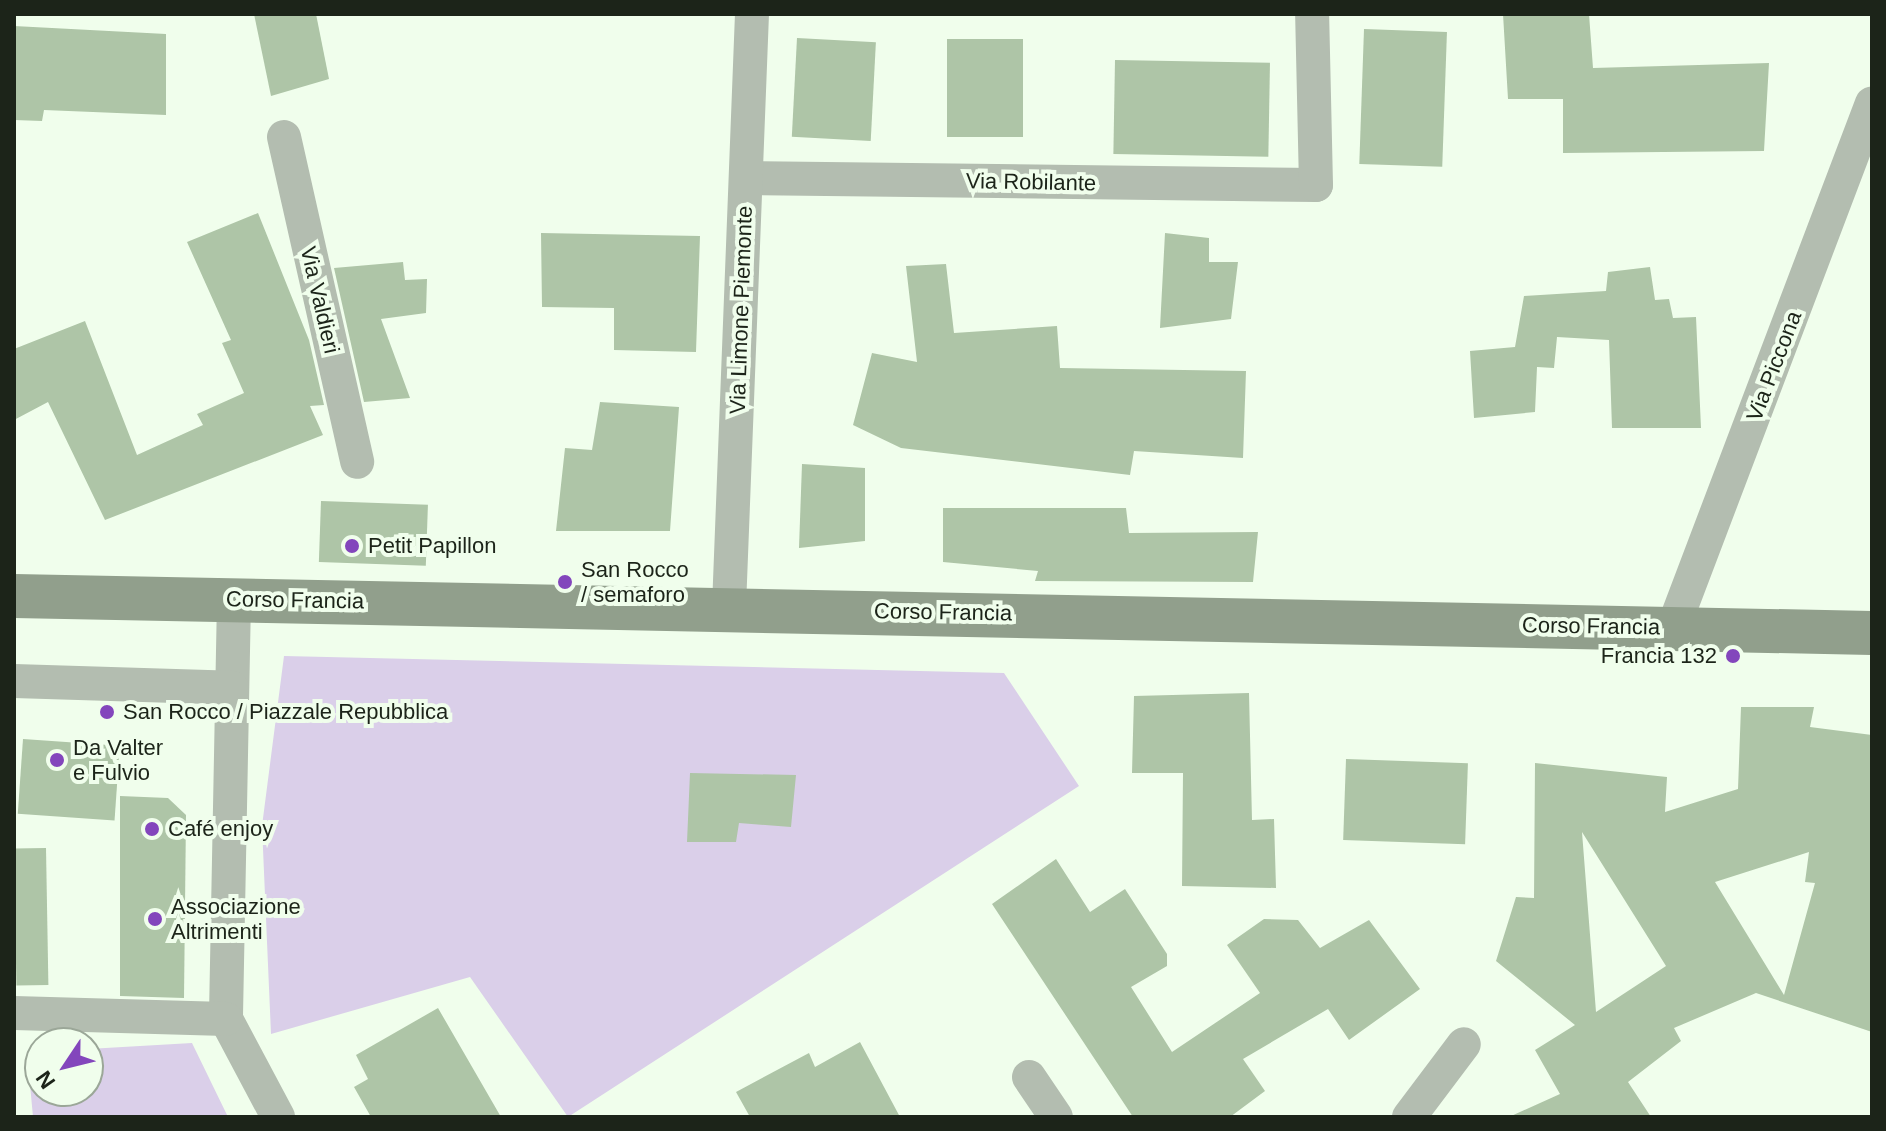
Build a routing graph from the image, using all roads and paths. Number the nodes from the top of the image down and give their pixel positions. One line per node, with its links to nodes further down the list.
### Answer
1 (752, 14): 5 (street, Via Limone Piemonte)
2 (1312, 14): 5 (street, Via Robilante)
3 (1872, 103): 10 (street, Via Piccona)
4 (284, 137): 6 (street, Via Valdieri)
5 (746, 178): 9 (street, Via Limone Piemonte)
6 (357, 462)
7 (14, 596): 8 (main road, Corso Francia)
8 (234, 599): 9 (main road, Corso Francia); 13 (street)
9 (729, 607): 10 (main road, Corso Francia)
10 (1673, 628): 11 (main road, Corso Francia)
11 (1872, 633)
12 (14, 681): 13 (street)
13 (232, 688): 15 (street)
14 (14, 1013): 15 (street)
15 (226, 1019): 18 (street)
16 (1464, 1044): 20 (street)
17 (1029, 1077): 19 (street)
18 (278, 1117)
19 (1056, 1117)
20 (1409, 1117)

